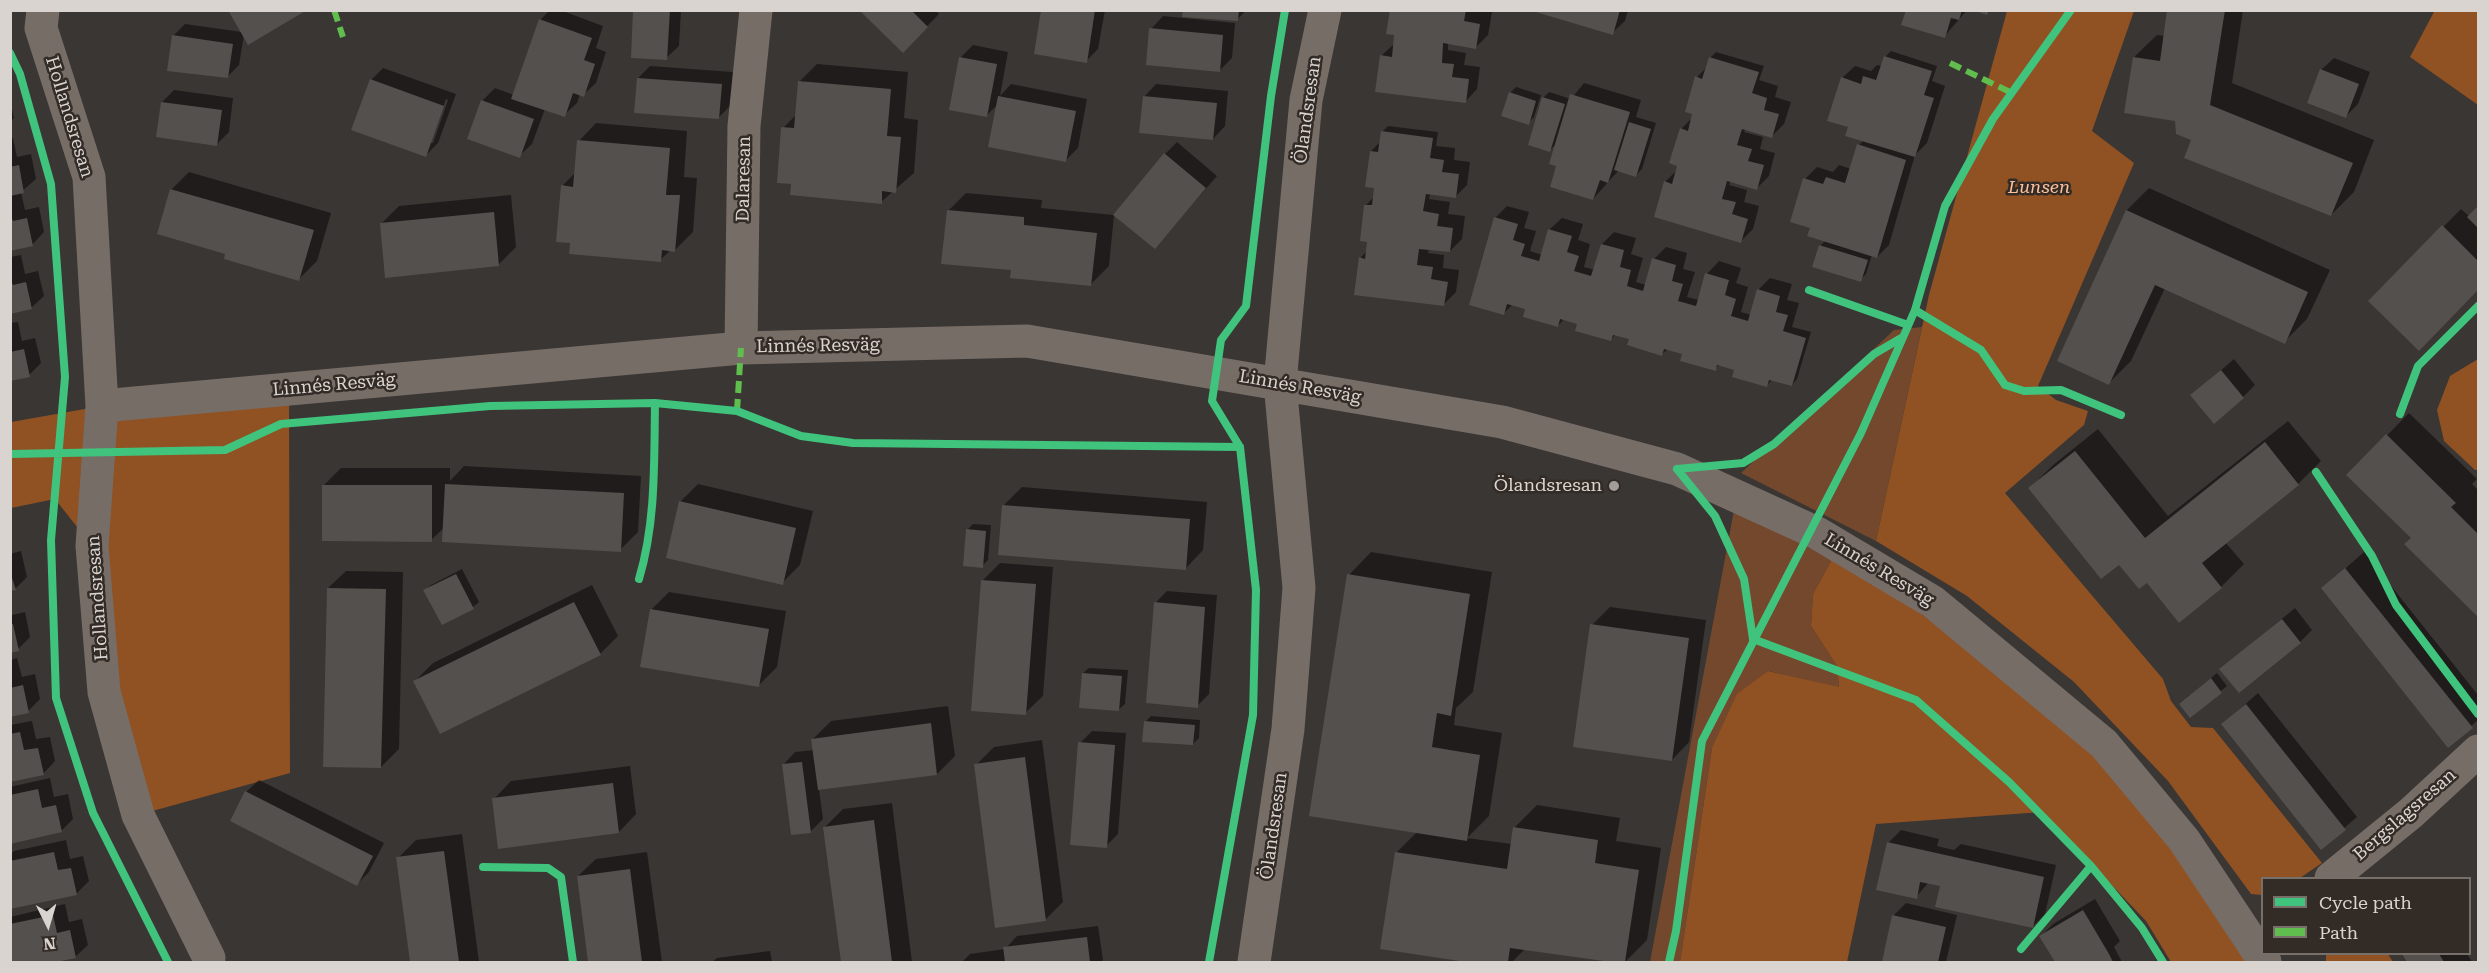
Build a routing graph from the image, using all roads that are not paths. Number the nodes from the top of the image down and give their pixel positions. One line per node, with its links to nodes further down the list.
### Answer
1 (43, 10): 6 (street, Hollandsresan)
2 (756, 10): 4 (street, Dalaresan)
3 (1325, 10): 5 (street, Ölandsresan)
4 (741, 348): 5 (street, Linnés Resväg); 6 (street, Linnés Resväg)
5 (1280, 383): 9 (street, Linnés Resväg); 11 (street, Ölandsresan)
6 (102, 406): 10 (street, Hollandsresan)
7 (2478, 751): 8 (street, Bergslagsresan)
8 (2333, 877)
9 (2260, 947)
10 (209, 958)
11 (1254, 963)

